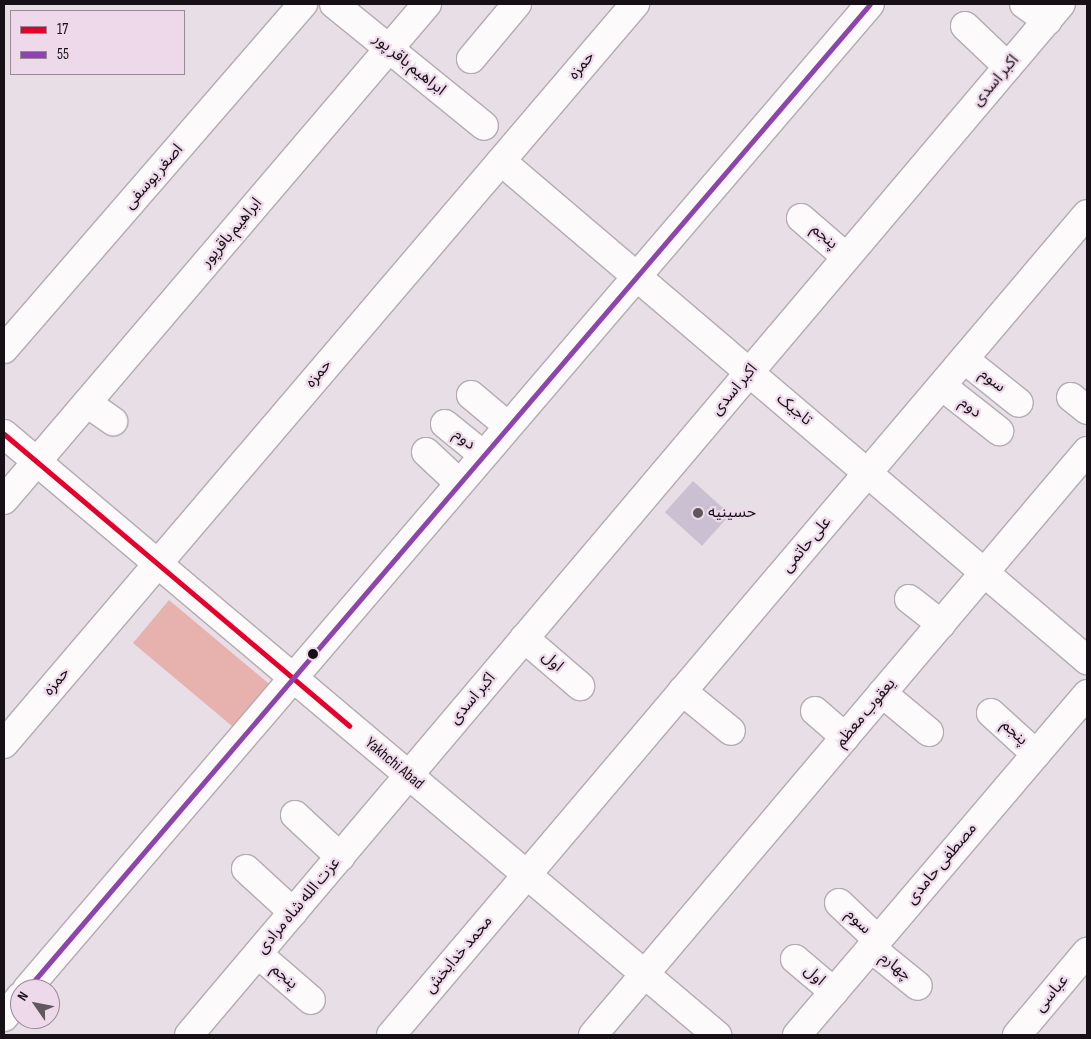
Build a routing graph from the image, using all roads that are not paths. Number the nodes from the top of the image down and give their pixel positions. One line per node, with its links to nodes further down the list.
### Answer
1 (303, 4): 19 (street, اصغر یوسفی)
2 (334, 4): 10 (street, ابراهیم باقر پور)
3 (427, 4): 10 (street, ابراهیم باقرپور)
4 (517, 4): 11 (street)
5 (635, 4): 14 (street, حمزه)
6 (870, 4): 18 (street)
7 (1024, 4): 8 (street)
8 (1054, 12): 12 (street, اکبر اسدی)
9 (965, 26): 12 (street)
10 (389, 49): 13 (street, ابراهیم باقر پور); 24 (street, ابراهیم باقرپور)
11 (471, 60)
12 (1008, 67): 17 (street, اکبر اسدی)
13 (484, 126)
14 (501, 161): 18 (street, تاجیک); 38 (street, حمزه)
15 (1087, 214): 20 (street, علی حاتمی)
16 (801, 218): 17 (street, پنجم)
17 (846, 257): 21 (street, اکبر اسدی)
18 (636, 276): 21 (street, تاجیک); 28 (street)
19 (4, 349)
20 (964, 360): 22 (street, علی حاتمی); 25 (street, سوم)
21 (750, 372): 35 (street, تاجیک); 42 (street, اکبر اسدی)
22 (942, 386): 29 (street, دوم); 35 (street, علی حاتمی)
23 (471, 395): 28 (street)
24 (87, 403): 26 (street); 34 (street, ابراهیم باقرپور)
25 (1019, 403)
26 (113, 421)
27 (446, 424): 33 (street, دوم)
28 (508, 426): 33 (street)
29 (999, 431)
30 (4, 434): 34 (street, Yakhchi Abad)
31 (426, 452): 36 (street)
32 (1087, 452): 39 (street, یعقوب معظم)
33 (483, 455): 36 (street)
34 (37, 462): 37 (street, ابراهیم باقرپور); 38 (street, Yakhchi Abad)
35 (868, 473): 39 (street, تاجیک); 46 (street, علی حاتمی)
36 (459, 483): 44 (street)
37 (4, 500)
38 (157, 564): 44 (street, Yakhchi Abad); 54 (street, حمزه)
39 (984, 573): 41 (street, یعقوب معظم); 43 (street, تاجیک)
40 (910, 599): 41 (street)
41 (941, 624): 47 (street, یعقوب معظم)
42 (524, 638): 45 (street, اول); 56 (street, اکبر اسدی)
43 (1087, 660)
44 (292, 678): 56 (street, Yakhchi Abad); 68 (street)
45 (580, 686)
46 (682, 691): 51 (street); 60 (street, علی حاتمی)
47 (882, 693): 52 (street); 53 (street, یعقوب معظم)
48 (1087, 694): 55 (street, مصطفی حامدی)
49 (816, 711): 53 (street)
50 (991, 713): 55 (street, پنجم)
51 (731, 731)
52 (929, 732)
53 (845, 737): 67 (street, یعقوب معظم)
54 (4, 744)
55 (1036, 754): 63 (street, مصطفی حامدی)
56 (408, 776): 58 (street, عزت الله شاه مرادی); 60 (street, Yakhchi Abad)
57 (295, 815): 58 (street)
58 (340, 857): 62 (street, عزت الله شاه مرادی)
59 (246, 869): 62 (street)
60 (526, 875): 67 (street, Yakhchi Abad); 74 (street, محمد خدابخش)
61 (838, 903): 63 (street, سوم)
62 (293, 912): 65 (street, عزت الله شاه مرادی)
63 (875, 944): 69 (street, چهارم); 70 (street, مصطفی حامدی)
64 (1087, 952): 77 (street, عباسی)
65 (258, 954): 71 (street, پنجم); 73 (street, عزت الله شاه مرادی)
66 (795, 959): 70 (street, اول)
67 (644, 974): 75 (street, یعقوب معظم); 76 (street, Yakhchi Abad)
68 (36, 979)
69 (918, 986)
70 (834, 992): 72 (street, مصطفی حامدی)
71 (311, 1000)
72 (811, 1031)
73 (189, 1035)
74 (391, 1035)
75 (592, 1035)
76 (717, 1035)
77 (1017, 1035)

